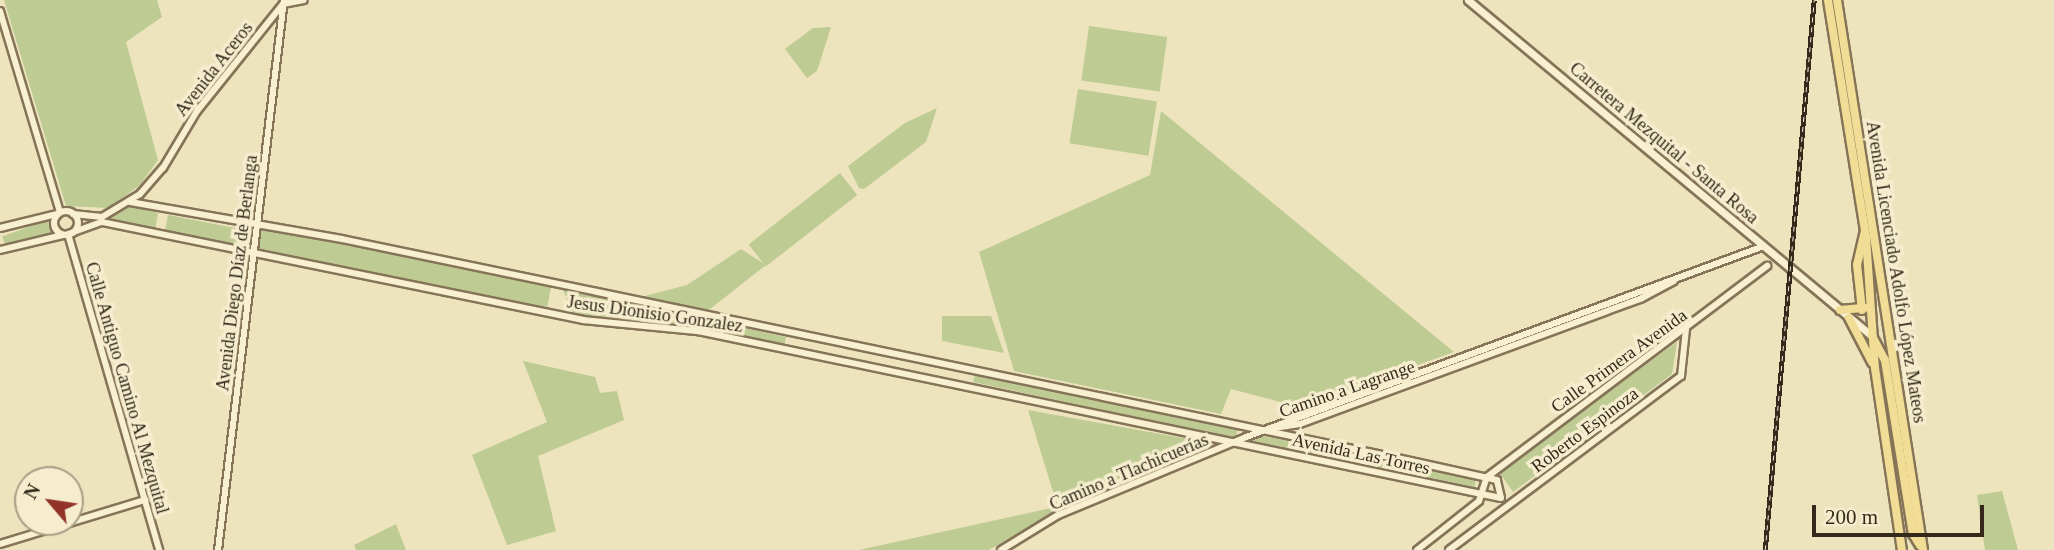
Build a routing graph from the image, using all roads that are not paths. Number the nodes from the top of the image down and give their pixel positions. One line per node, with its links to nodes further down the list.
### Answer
1 (304, 0): 5 (street)
2 (1468, 0): 15 (main road, Carretera Mezquital - Santa Rosa)
3 (1828, 0): 13 (main road, Avenida Licenciado Adolfo López Mateos)
4 (1837, 0): 23 (main road, Avenida Licenciado Adolfo López Mateos)
5 (284, 2): 7 (street, Avenida Aceros); 11 (street, Avenida Diego Díaz de Berlanga)
6 (0, 11): 8 (street)
7 (130, 202): 10 (street, Avenida Aceros); 11 (street, Jesus Dionisio Gonzalez)
8 (59, 213): 9 (street, Jesus Dionisio Gonzalez); 12 (street); 14 (street, Calle Antiguo Camino Al Mezquital)
9 (73, 214): 10 (street, Jesus Dionisio Gonzalez); 14 (street)
10 (102, 219): 14 (street); 17 (street, Jesus Dionisio Gonzalez)
11 (258, 224): 17 (street, Avenida Diego Díaz de Berlanga); 28 (street, Jesus Dionisio Gonzalez)
12 (0, 228)
13 (1865, 232): 19 (main road, Avenida Licenciado Adolfo López Mateos); 21 (main road)
14 (68, 234): 16 (street); 33 (street, Calle Antiguo Camino Al Mezquital)
15 (1764, 246): 20 (main road, Carretera Mezquital - Santa Rosa); 27 (street, Camino a Lagrange)
16 (0, 250)
17 (253, 253): 29 (street, Jesus Dionisio Gonzalez); 37 (street, Avenida Diego Díaz de Berlanga)
18 (1767, 266): 24 (street, Calle Primera Avenida)
19 (1872, 297): 21 (main road); 25 (main road, Avenida Licenciado Adolfo López Mateos)
20 (1840, 310): 21 (main road); 22 (main road, Carretera Mezquital - Santa Rosa)
21 (1862, 310)
22 (1849, 318): 25 (main road, Carretera Mezquital - Santa Rosa); 26 (main road)
23 (1888, 324): 25 (main road); 42 (main road, Avenida Licenciado Adolfo López Mateos)
24 (1686, 329): 30 (street, Calle Primera Avenida); 34 (street, Roberto Espinoza)
25 (1872, 336): 26 (main road, Avenida Licenciado Adolfo López Mateos); 42 (main road)
26 (1875, 368): 41 (main road, Avenida Licenciado Adolfo López Mateos)
27 (1271, 427): 28 (street, Camino a Tlachicuerías)
28 (1263, 431): 29 (street, Camino a Tlachicuerías); 30 (street, Avenida Las Torres)
29 (1235, 442): 31 (street, Avenida Las Torres); 38 (street, Camino a Tlachicuerías)
30 (1487, 477): 31 (street); 32 (street)
31 (1482, 493): 32 (street, Avenida Las Torres); 39 (street)
32 (1501, 498): 34 (street)
33 (145, 500): 35 (street); 36 (street, Calle Antiguo Camino Al Mezquital)
34 (1506, 507): 40 (street, Roberto Espinoza)
35 (0, 544)
36 (159, 550)
37 (218, 550)
38 (1001, 550)
39 (1418, 550)
40 (1449, 550)
41 (1902, 550)
42 (1923, 550)

